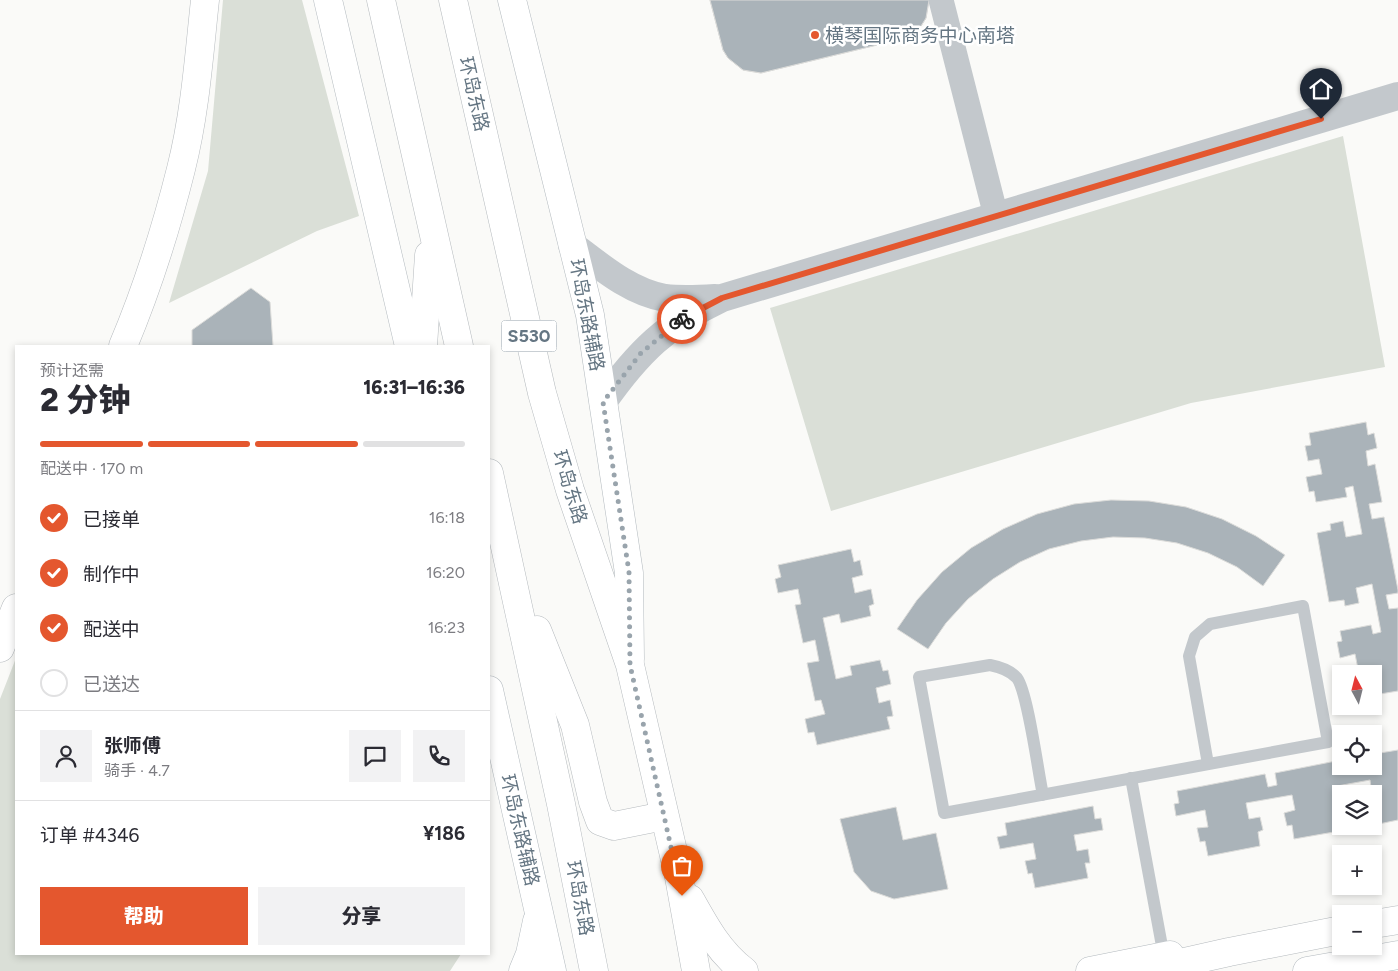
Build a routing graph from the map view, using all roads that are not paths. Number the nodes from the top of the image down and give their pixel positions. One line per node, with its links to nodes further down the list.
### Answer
1 (205, 0): 12 (main road)
2 (328, 0): 13 (main road)
3 (381, 0): 9 (main road)
4 (453, 0): 21 (main road, 环岛东路 / S530)
5 (512, 0): 10 (main road, 环岛东路辅路)
6 (942, 0): 8 (street)
7 (1398, 96): 8 (street)
8 (996, 216): 11 (street)
9 (431, 226): 14 (main road); 15 (main road)
10 (572, 245): 11 (street); 16 (main road, 环岛东路辅路)
11 (722, 298): 16 (street)
12 (123, 345)
13 (409, 345)
14 (423, 345)
15 (459, 345)
16 (603, 402): 21 (main road, 环岛东路辅路)
17 (490, 477): 18 (main road, 环岛东路)
18 (509, 558): 26 (main road); 39 (main road, 环岛东路)
19 (15, 610): 20 (main road)
20 (0, 648)
21 (630, 665): 26 (main road, 环岛东路)
22 (490, 694): 29 (main road, 环岛东路辅路)
23 (1208, 764): 23 (lane); 24 (lane)
24 (1131, 778): 25 (lane); 36 (lane)
25 (1043, 795): 25 (lane)
26 (664, 816): 27 (main road, 环岛东路)
27 (678, 877): 40 (main road, 环岛东路); 41 (main road)
28 (1398, 911): 30 (main road)
29 (539, 912): 37 (main road); 38 (main road, 环岛东路辅路)
30 (1382, 914)
31 (1398, 920): 32 (main road)
32 (1382, 923)
33 (1332, 924): 36 (main road)
34 (1332, 932): 36 (main road)
35 (1398, 955): 43 (main road)
36 (1154, 964): 42 (main road)
37 (523, 971)
38 (552, 971)
39 (594, 971)
40 (696, 971)
41 (744, 971)
42 (1090, 971)
43 (1307, 971)

